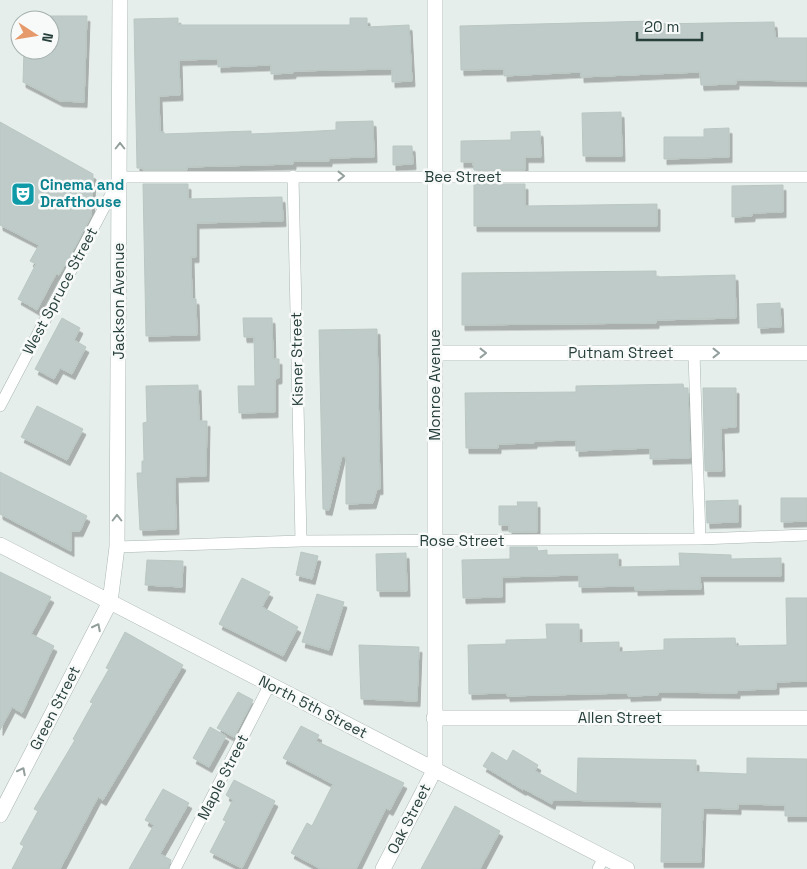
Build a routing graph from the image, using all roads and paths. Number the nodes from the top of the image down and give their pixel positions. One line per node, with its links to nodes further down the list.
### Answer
1 (120, 0): 3 (street, Jackson Avenue, one-way to 1)
2 (435, 0): 5 (street, Monroe Avenue)
3 (120, 176): 4 (lane, Bee Street); 10 (lane, West Spruce Street); 16 (street, Jackson Avenue, one-way to 3)
4 (292, 176): 5 (lane, Bee Street, one-way to 5); 13 (lane, Kisner Street)
5 (435, 177): 6 (lane, Bee Street); 7 (street, Monroe Avenue)
6 (807, 177)
7 (434, 353): 8 (street, Putnam Street, one-way to 8); 14 (street, Monroe Avenue)
8 (694, 353): 9 (street, Putnam Street, one-way to 9); 12 (lane)
9 (807, 353)
10 (0, 406)
11 (807, 535): 12 (lane, Rose Street)
12 (700, 539): 14 (lane, Rose Street)
13 (301, 541): 14 (lane, Rose Street); 16 (lane, Rose Street)
14 (436, 542): 19 (street, Monroe Avenue)
15 (0, 545): 17 (street, North 5th Street)
16 (117, 547): 17 (street, Jackson Avenue)
17 (110, 602): 18 (street, North 5th Street); 22 (street, Green Street, one-way to 17)
18 (270, 684): 21 (street, North 5th Street); 24 (lane, Maple Street)
19 (434, 718): 20 (street, Allen Street); 21 (street, Monroe Avenue)
20 (807, 718)
21 (435, 770): 23 (street, North 5th Street); 25 (street, Oak Street)
22 (0, 815)
23 (601, 863): 26 (street, North 5th Street)
24 (175, 869)
25 (383, 869)
26 (627, 869)

